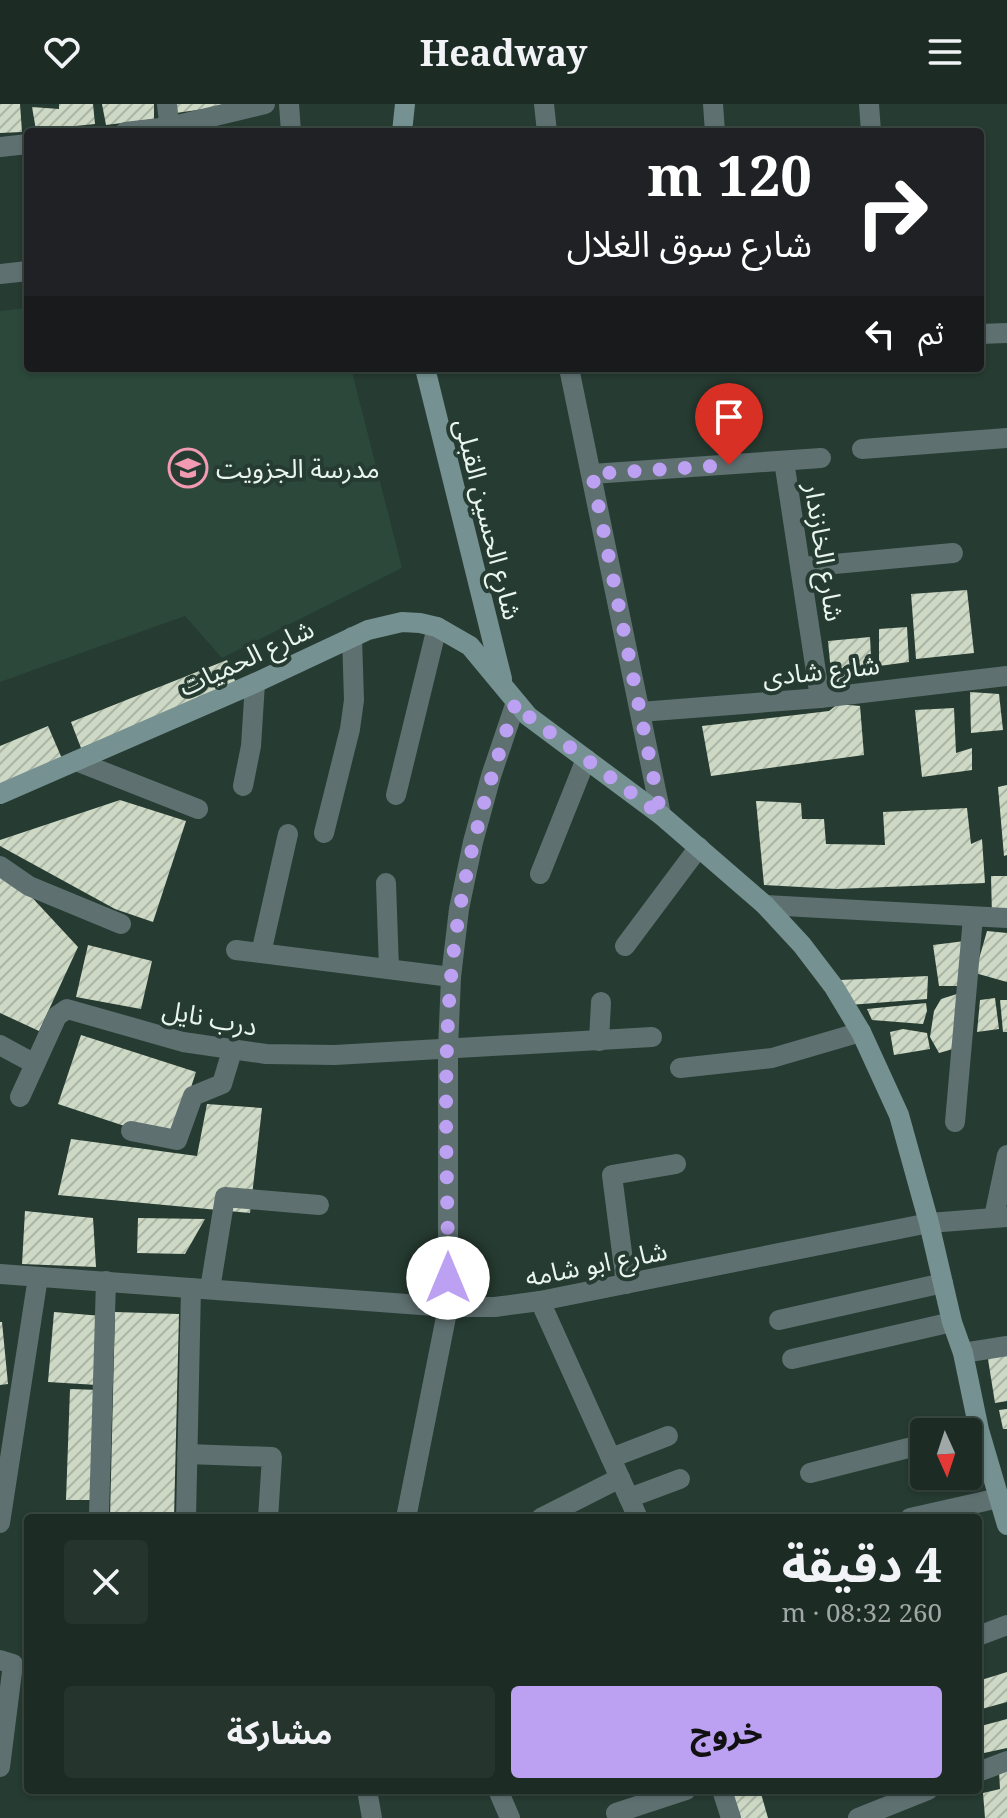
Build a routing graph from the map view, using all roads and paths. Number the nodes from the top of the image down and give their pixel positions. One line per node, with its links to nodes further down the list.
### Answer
1 (167, 104): 8 (street)
2 (265, 104): 9 (street)
3 (289, 104): 10 (street)
4 (405, 104): 11 (main road)
5 (544, 104): 12 (street)
6 (713, 104): 13 (street)
7 (869, 104): 14 (street)
8 (169, 128)
9 (173, 128)
10 (291, 128)
11 (402, 128)
12 (547, 128)
13 (715, 128)
14 (871, 128)
15 (24, 144): 16 (street)
16 (0, 147)
17 (24, 271): 18 (street)
18 (0, 274)
19 (1007, 333): 20 (street)
20 (984, 334)
21 (426, 372): 34 (main road, شارع الحسين القبلى)
22 (570, 372): 27 (street)
23 (1007, 438): 24 (street)
24 (862, 449)
25 (821, 458): 26 (street, شارع الخازندار)
26 (784, 461): 27 (street, شارع الخازندار); 29 (street, شارع الخازندار)
27 (592, 474): 37 (street)
28 (953, 553): 29 (street)
29 (802, 567): 35 (street, شارع الخازندار)
30 (437, 627): 31 (main road, شارع الحميات); 34 (main road, شارع الحميات); 42 (street)
31 (352, 637): 33 (main road, شارع الحميات); 45 (street)
32 (1007, 676): 35 (street, شارع شادى)
33 (255, 683): 39 (main road, شارع الحميات); 40 (street)
34 (503, 683): 36 (main road)
35 (820, 698): 37 (street, شارع شادى)
36 (516, 702): 38 (main road); 59 (street)
37 (640, 712): 44 (street)
38 (586, 759): 44 (main road); 49 (street)
39 (76, 761): 41 (main road, شارع الحميات); 43 (street)
40 (243, 786)
41 (0, 794)
42 (396, 795)
43 (198, 809)
44 (661, 815): 47 (main road)
45 (324, 833)
46 (288, 834): 57 (street)
47 (699, 847): 51 (main road); 55 (street)
48 (0, 866): 54 (street)
49 (540, 874)
50 (386, 883): 58 (street)
51 (765, 905): 52 (street); 61 (main road)
52 (973, 917): 53 (street); 70 (street)
53 (1007, 918)
54 (121, 924)
55 (625, 946)
56 (236, 950): 57 (street)
57 (261, 953): 58 (street)
58 (389, 969): 59 (street)
59 (451, 977): 65 (street)
60 (601, 1002): 63 (street)
61 (861, 1032): 68 (street); 76 (main road)
62 (652, 1037): 63 (street, درب نايل)
63 (599, 1041): 65 (street, درب نايل)
64 (0, 1045): 67 (street)
65 (448, 1049): 66 (street, درب نايل); 84 (street)
66 (232, 1051): 67 (street, درب نايل); 71 (street)
67 (35, 1064): 69 (street, درب نايل)
68 (680, 1068)
69 (20, 1097)
70 (955, 1122)
71 (131, 1131)
72 (1007, 1155): 75 (street)
73 (676, 1164): 81 (street)
74 (319, 1205): 82 (street)
75 (1001, 1217): 76 (street, شارع ابو شامه)
76 (929, 1223): 80 (main road); 81 (street, شارع ابو شامه)
77 (0, 1274): 78 (street, شارع ابو شامه)
78 (38, 1277): 79 (street, شارع ابو شامه); 108 (street)
79 (106, 1281): 82 (street, شارع ابو شامه); 101 (street)
80 (943, 1283): 85 (street); 86 (main road)
81 (626, 1284): 83 (street, شارع ابو شامه)
82 (200, 1288): 84 (street, شارع ابو شامه); 94 (street)
83 (540, 1301): 84 (street, شارع ابو شامه); 95 (street)
84 (448, 1307): 104 (street)
85 (779, 1320)
86 (952, 1322): 88 (main road); 89 (street)
87 (1007, 1346): 88 (street)
88 (963, 1353): 90 (main road)
89 (792, 1359)
90 (972, 1418)
91 (668, 1436): 95 (street)
92 (910, 1448): 96 (street)
93 (982, 1453): 100 (main road)
94 (187, 1454): 102 (street); 103 (street)
95 (611, 1458): 97 (street)
96 (810, 1473)
97 (620, 1478): 99 (street); 105 (street)
98 (680, 1479): 99 (street)
99 (629, 1498): 106 (street)
100 (999, 1498): 107 (street); 109 (main road)
101 (99, 1513)
102 (186, 1514)
103 (268, 1514)
104 (407, 1514)
105 (549, 1514)
106 (636, 1514)
107 (928, 1514)
108 (0, 1523)
109 (1007, 1525)
110 (1007, 1625): 111 (street)
111 (982, 1634)
112 (0, 1660): 114 (street)
113 (1007, 1761): 115 (street)
114 (0, 1767)
115 (982, 1770)
116 (368, 1794): 122 (street)
117 (500, 1794): 123 (street)
118 (674, 1794): 121 (street)
119 (723, 1794): 124 (street)
120 (918, 1794): 125 (street)
121 (616, 1813)
122 (372, 1818)
123 (510, 1818)
124 (731, 1818)
125 (858, 1818)

